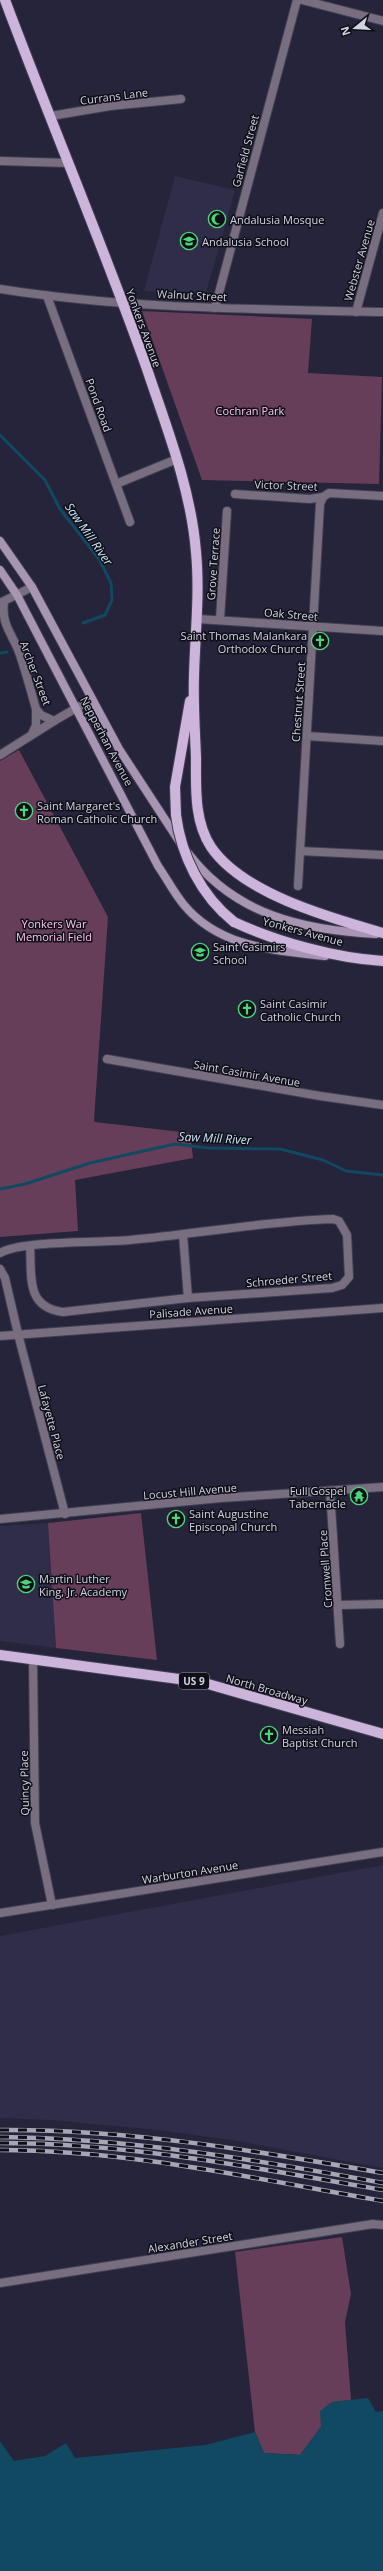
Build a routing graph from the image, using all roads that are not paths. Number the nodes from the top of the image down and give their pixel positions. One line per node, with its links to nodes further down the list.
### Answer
1 (5, 0): 6 (main road, Yonkers Avenue)
2 (297, 0): 13 (street, Garfield Street)
3 (302, 0): 4 (street)
4 (383, 21)
5 (181, 99): 6 (street, Currans Lane)
6 (51, 116): 8 (main road, Yonkers Avenue)
7 (0, 161): 8 (street)
8 (68, 163): 12 (main road, Yonkers Avenue)
9 (383, 213): 14 (street, Webster Avenue)
10 (0, 289): 11 (street, Walnut Street)
11 (47, 296): 12 (street, Walnut Street); 17 (street, Pond Road)
12 (123, 302): 13 (street, Walnut Street); 16 (main road, Yonkers Avenue)
13 (215, 308): 14 (street, Walnut Street)
14 (356, 312): 15 (street, Walnut Street)
15 (383, 312)
16 (177, 459): 17 (street); 28 (main road, Yonkers Avenue)
17 (116, 484): 22 (street, Pond Road)
18 (234, 494): 20 (street, Victor Street)
19 (383, 496): 20 (street, Victor Street)
20 (323, 497): 30 (street, Chestnut Street)
21 (228, 511): 29 (street, Grove Terrace)
22 (130, 522)
23 (0, 541): 25 (main road, Nepperhan Avenue)
24 (0, 570): 26 (main road, Nepperhan Avenue)
25 (32, 587): 26 (street); 34 (main road, Nepperhan Avenue)
26 (17, 595): 27 (street); 36 (main road, Nepperhan Avenue)
27 (2, 603): 31 (street, Archer Street)
28 (198, 619): 29 (street, Oak Street); 33 (main road, Yonkers Avenue)
29 (220, 619): 30 (street, Oak Street)
30 (315, 627): 32 (street, Oak Street); 39 (street, Chestnut Street)
31 (4, 630): 35 (street, Archer Street)
32 (383, 631)
33 (194, 678): 45 (main road, Yonkers Avenue); 46 (main road, Yonkers Avenue, bridge)
34 (92, 699): 36 (street); 45 (main road, Nepperhan Avenue)
35 (36, 709): 37 (street, Archer Street); 38 (street)
36 (77, 709): 37 (street); 46 (main road, Nepperhan Avenue)
37 (54, 721): 38 (street)
38 (32, 735): 41 (street)
39 (307, 736): 40 (street); 42 (street, Chestnut Street)
40 (383, 741)
41 (0, 755)
42 (300, 851): 43 (street); 44 (street, Chestnut Street)
43 (383, 855)
44 (298, 886)
45 (383, 934)
46 (367, 960): 47 (main road, Nepperhan Avenue)
47 (383, 961)
48 (107, 1059): 49 (street, Saint Casimir Avenue)
49 (383, 1105)
50 (183, 1234): 51 (street, Schroeder Street); 54 (street); 54 (street, Schroeder Street)
51 (30, 1246): 52 (street, Schroeder Street); 54 (street, Schroeder Street)
52 (0, 1253)
53 (0, 1269): 56 (street, Lafayette Place)
54 (188, 1298)
55 (383, 1308): 56 (street, Palisade Avenue)
56 (18, 1334): 57 (street, Palisade Avenue); 60 (street, Lafayette Place)
57 (0, 1336)
58 (383, 1487): 59 (street, Locust Hill Avenue)
59 (330, 1491): 60 (street, Locust Hill Avenue); 63 (street, Cromwell Place)
60 (66, 1514): 61 (street, Locust Hill Avenue)
61 (0, 1519)
62 (383, 1604): 63 (street)
63 (340, 1605): 64 (street, Cromwell Place)
64 (340, 1644)
65 (0, 1655): 66 (main road, North Broadway / US 9)
66 (33, 1660): 67 (main road, North Broadway / US 9); 69 (street, Quincy Place)
67 (383, 1734)
68 (383, 1852): 69 (street, Warburton Avenue)
69 (52, 1905): 70 (street, Warburton Avenue)
70 (0, 1913)
71 (383, 2226): 72 (street, Alexander Street)
72 (0, 2282)

